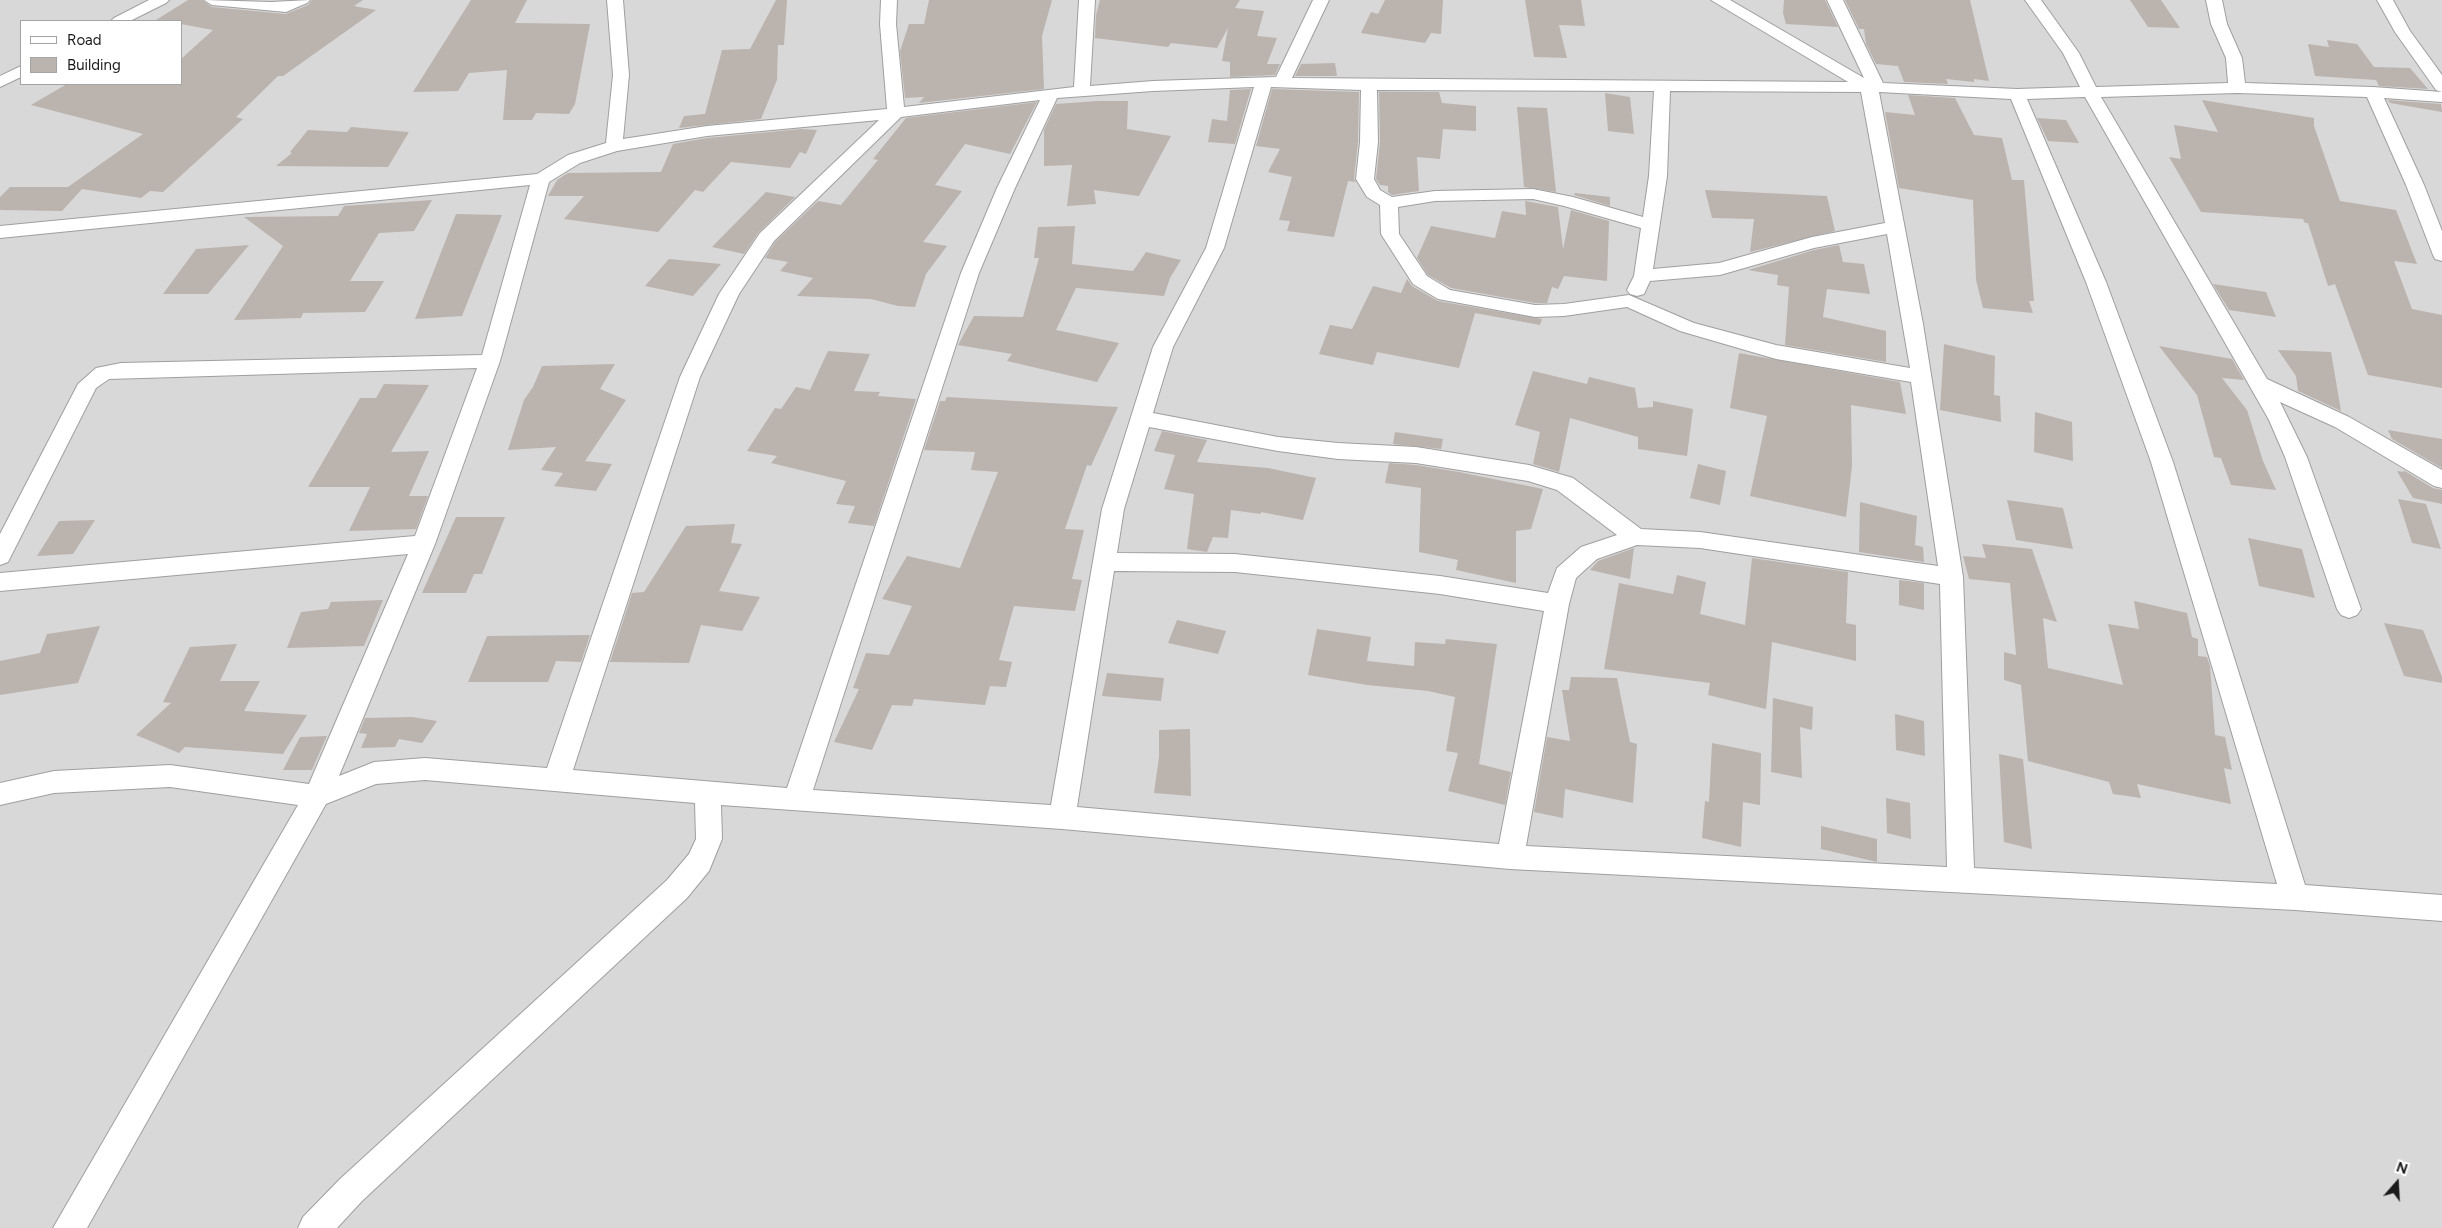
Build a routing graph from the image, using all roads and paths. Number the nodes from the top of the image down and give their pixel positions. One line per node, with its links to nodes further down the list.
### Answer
1 (161, 0): 13 (street)
2 (212, 0): 3 (street)
3 (302, 0)
4 (615, 0): 27 (street)
5 (889, 0): 26 (street)
6 (1087, 0): 20 (street)
7 (1321, 0): 14 (street)
8 (1719, 0): 17 (street)
9 (1835, 0): 17 (street)
10 (2033, 0): 21 (street)
11 (2214, 0): 19 (street)
12 (2385, 0): 18 (street)
13 (122, 20)
14 (1272, 82): 15 (street); 20 (street); 39 (street)
15 (1369, 85): 16 (street); 29 (street)
16 (1662, 85): 17 (street); 30 (street)
17 (1873, 87): 24 (street); 31 (street)
18 (2442, 87)
19 (2237, 88): 21 (street); 22 (street)
20 (1082, 92): 23 (street)
21 (2090, 92): 24 (street); 38 (street)
22 (2373, 92): 25 (street); 33 (street)
23 (1051, 94): 26 (street); 53 (street)
24 (2018, 94): 57 (street)
25 (2442, 97)
26 (896, 114): 27 (street); 49 (street)
27 (614, 146): 28 (street)
28 (541, 180): 32 (street); 36 (street)
29 (1389, 203): 30 (street); 35 (street)
30 (1651, 225): 34 (street)
31 (1895, 227): 34 (street); 37 (street)
32 (0, 232)
33 (2442, 255)
34 (1643, 276): 35 (street)
35 (1629, 301): 37 (street)
36 (490, 361): 42 (street); 43 (street)
37 (1921, 377): 45 (street)
38 (2259, 384): 40 (street); 48 (street)
39 (1141, 418): 41 (street); 44 (street)
40 (2442, 480)
41 (1636, 536): 45 (street); 47 (street)
42 (424, 544): 46 (street); 52 (street)
43 (0, 556)
44 (1104, 562): 47 (street); 54 (street)
45 (1951, 577): 56 (street)
46 (0, 582)
47 (1556, 604): 55 (street)
48 (2349, 609)
49 (556, 781): 50 (street); 52 (street)
50 (708, 793): 53 (street); 60 (street)
51 (0, 794): 52 (street)
52 (317, 796): 59 (street)
53 (796, 800): 54 (street)
54 (1062, 817): 55 (street)
55 (1510, 857): 56 (street)
56 (1961, 879): 57 (street)
57 (2295, 897): 58 (street)
58 (2442, 908)
59 (69, 1228)
60 (314, 1228)

